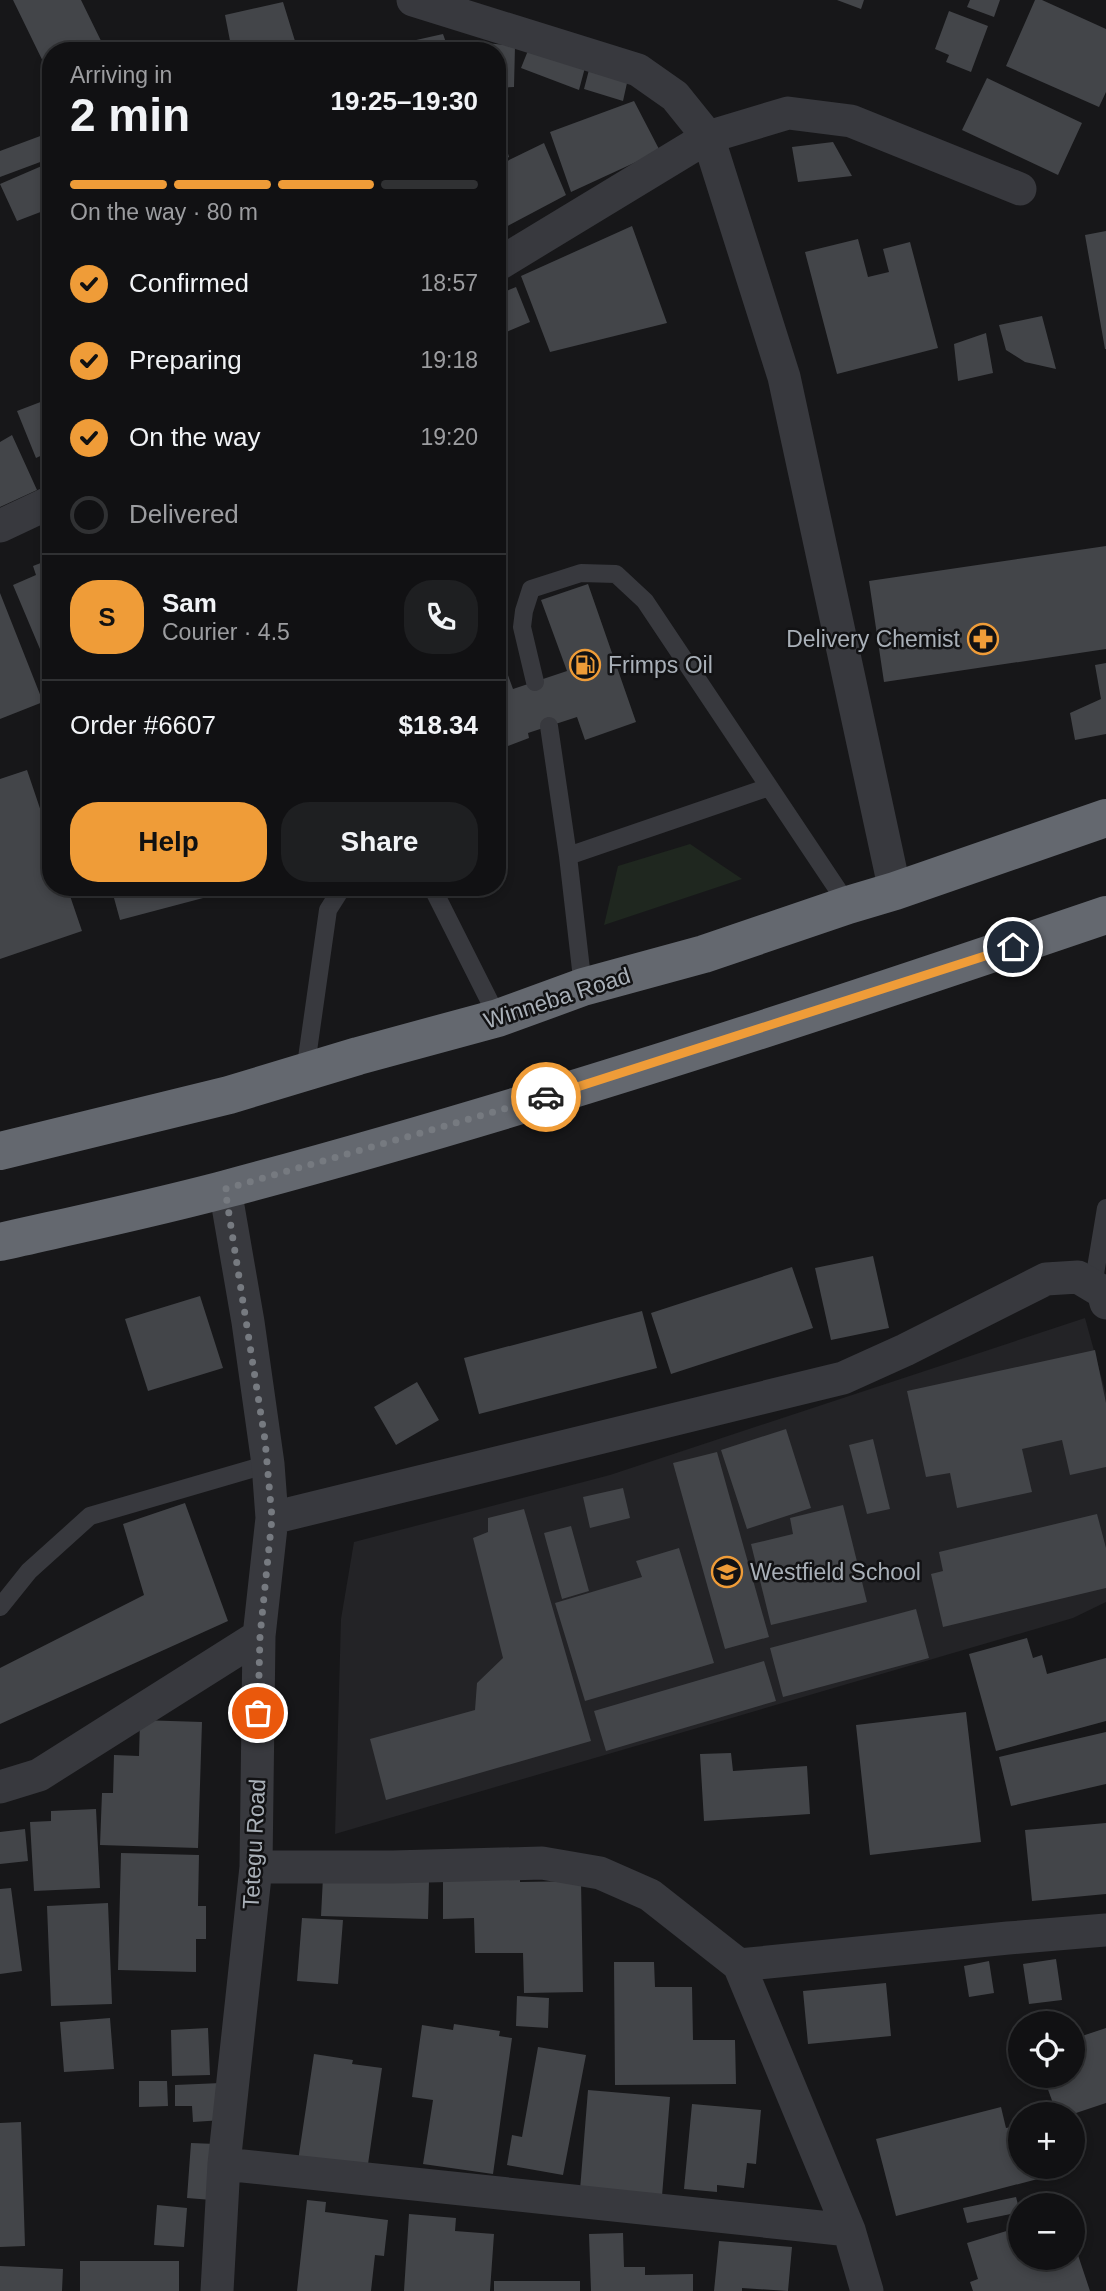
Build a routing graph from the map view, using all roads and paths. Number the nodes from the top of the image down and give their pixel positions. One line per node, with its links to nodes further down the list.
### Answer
1 (413, 0): 2 (street)
2 (708, 137): 3 (street); 4 (street); 12 (street)
3 (1020, 189)
4 (506, 260)
5 (42, 506): 6 (street)
6 (0, 526)
7 (536, 681): 9 (lane)
8 (549, 726): 11 (lane)
9 (769, 788): 11 (lane); 15 (lane)
10 (1106, 818): 12 (highway, Winneba Road)
11 (568, 856): 17 (lane)
12 (895, 891): 15 (highway, Winneba Road)
13 (337, 896): 19 (lane)
14 (437, 896): 18 (lane)
15 (848, 905): 17 (highway, Winneba Road)
16 (1106, 915): 21 (highway)
17 (583, 987): 18 (highway, Winneba Road)
18 (498, 1018): 19 (highway, Winneba Road)
19 (305, 1072): 20 (highway, Winneba Road)
20 (0, 1152)
21 (225, 1189): 23 (highway); 25 (street, Tetegu Road)
22 (1106, 1208): 24 (lane)
23 (0, 1242)
24 (1100, 1295): 26 (street)
25 (268, 1464): 26 (street, Tetegu Road); 27 (lane)
26 (272, 1518): 28 (street, Tetegu Road)
27 (0, 1607)
28 (260, 1636): 29 (street); 30 (street, Tetegu Road)
29 (0, 1787)
30 (256, 1867): 32 (street); 33 (street, Tetegu Road)
31 (1106, 1930): 32 (street)
32 (739, 1965): 34 (street)
33 (224, 2164): 34 (street); 35 (street, Tetegu Road)
34 (849, 2230): 36 (street)
35 (217, 2291)
36 (867, 2291)

